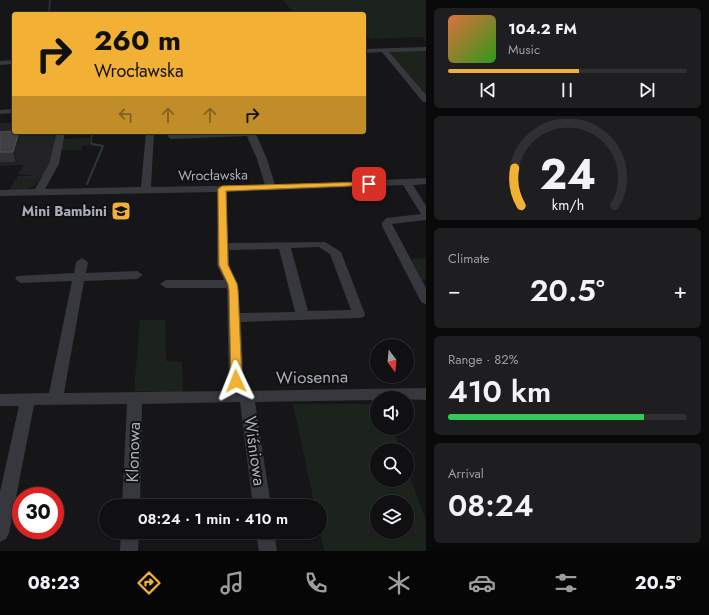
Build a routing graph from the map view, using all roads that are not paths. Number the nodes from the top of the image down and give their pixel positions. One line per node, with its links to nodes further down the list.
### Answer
1 (426, 49): 2 (street)
2 (384, 50): 3 (street); 6 (street)
3 (366, 51)
4 (12, 62): 5 (street)
5 (0, 63)
6 (426, 100)
7 (0, 112): 8 (street)
8 (12, 112)
9 (61, 134): 19 (street)
10 (150, 134): 17 (street)
11 (224, 134): 13 (street)
12 (251, 134): 16 (street)
13 (171, 136)
14 (426, 181): 15 (street, Wrocławska)
15 (406, 182): 16 (street, Wrocławska); 21 (street)
16 (271, 188): 18 (street, Wrocławska)
17 (146, 189): 18 (street, Wrocławska); 19 (street, Wrocławska)
18 (222, 189): 23 (street)
19 (38, 192): 20 (street, Wrocławska)
20 (0, 193)
21 (426, 215): 30 (street)
22 (284, 245): 23 (street); 31 (street); 31 (street)
23 (222, 247): 29 (street)
24 (82, 262): 26 (street)
25 (137, 276): 26 (street)
26 (79, 278): 27 (street); 36 (street)
27 (21, 279)
28 (166, 284): 29 (street)
29 (232, 284): 32 (street, Wiśniowa)
30 (426, 300)
31 (303, 316): 32 (street)
32 (234, 317): 35 (street, Wiśniowa)
33 (426, 394): 35 (street, Wiosenna)
34 (135, 397): 35 (street, Wiosenna); 36 (street, Wiosenna); 39 (street, Klonowa)
35 (242, 397): 40 (street, Wiśniowa)
36 (55, 399): 38 (street, Wiosenna)
37 (0, 400): 38 (street, Wiosenna)
38 (28, 400): 41 (street)
39 (131, 499)
40 (261, 499)
41 (0, 533)
42 (130, 539): 44 (street)
43 (266, 539): 45 (street)
44 (129, 551)
45 (268, 551)

